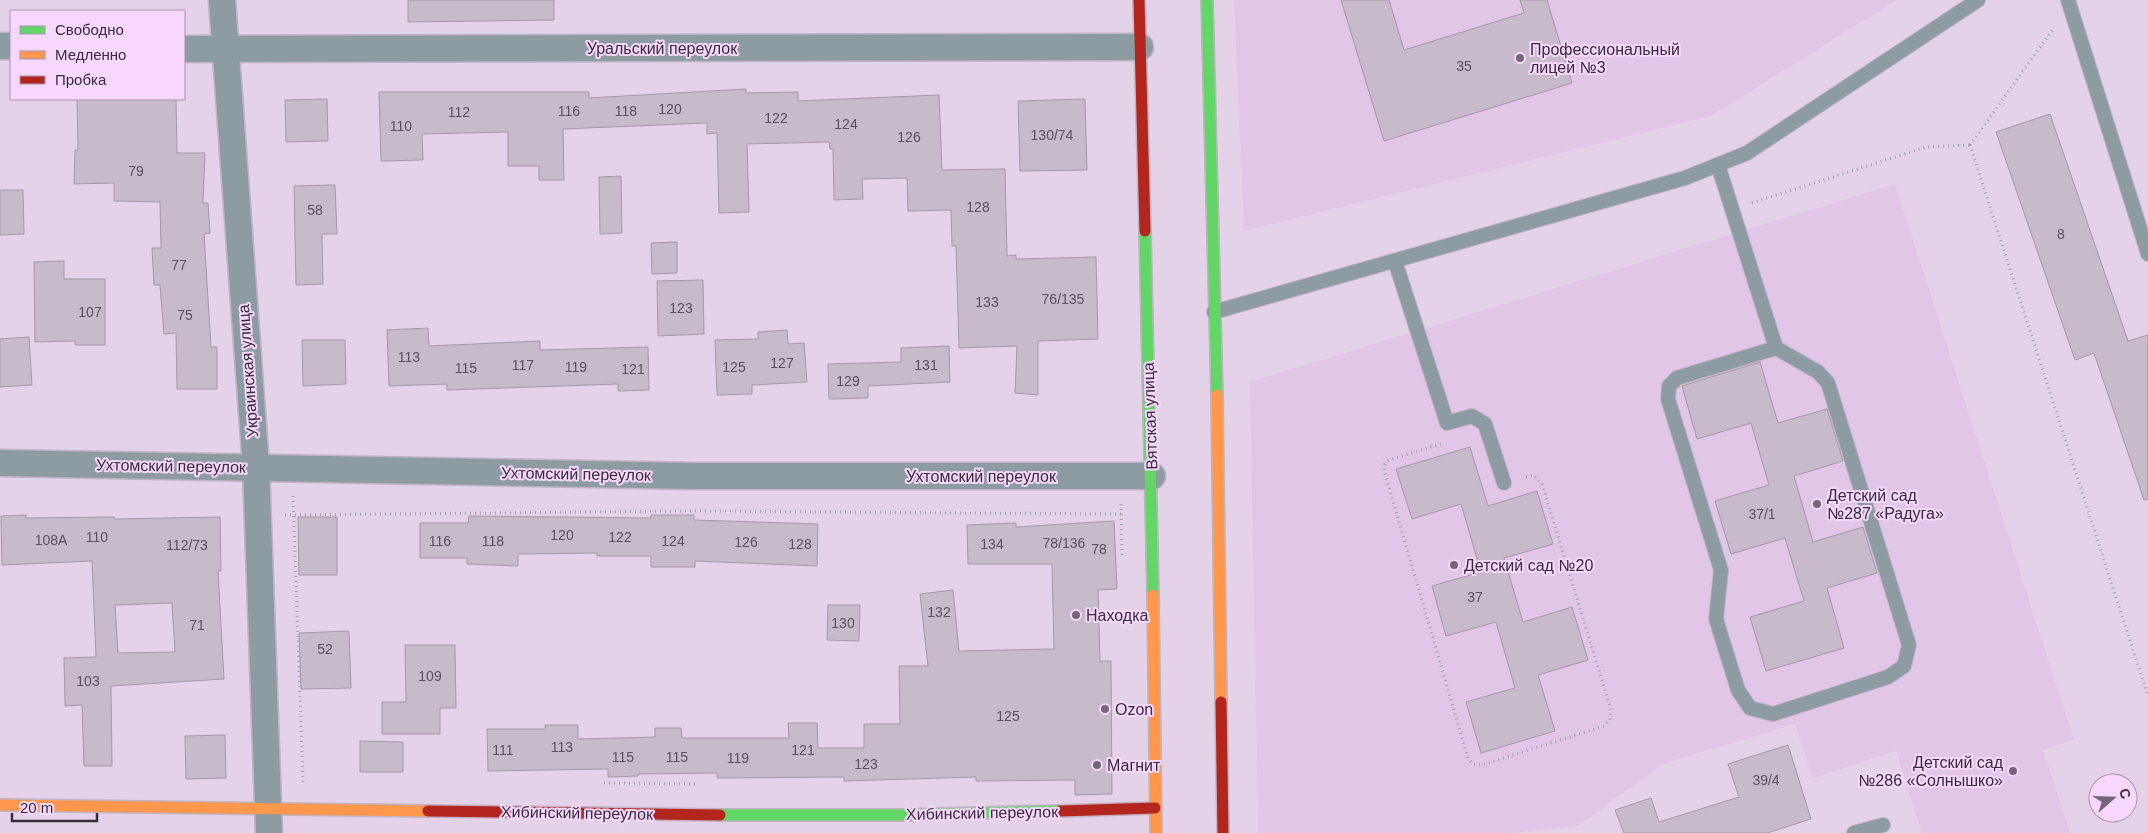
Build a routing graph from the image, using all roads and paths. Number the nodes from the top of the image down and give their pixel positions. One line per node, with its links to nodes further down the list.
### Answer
1 (222, 0): 8 (street, Украинская улица)
2 (1139, 0): 6 (main road, Вятская улица)
3 (1207, 0): 14 (main road)
4 (1978, 0): 10 (lane)
5 (2069, 3): 9 (path); 12 (lane)
6 (1140, 46): 8 (street, Уральский переулок); 20 (main road, Вятская улица)
7 (185, 49): 8 (street, Уральский переулок)
8 (224, 49): 18 (street, Украинская улица)
9 (1970, 145): 11 (path); 25 (path)
10 (1718, 165): 11 (lane); 13 (lane)
11 (1732, 210): 15 (lane)
12 (2148, 254)
13 (1395, 261): 14 (lane); 16 (lane)
14 (1214, 312): 32 (main road)
15 (1776, 348): 15 (lane)
16 (1447, 423): 21 (lane); 21 (path)
17 (0, 463): 18 (street, Ухтомский переулок)
18 (256, 467): 19 (street, Ухтомский переулок); 24 (street, Украинская улица)
19 (292, 468): 20 (street, Ухтомский переулок); 23 (path)
20 (1152, 476): 28 (main road, Вятская улица)
21 (1504, 483)
22 (1121, 514): 23 (path)
23 (294, 515): 24 (path); 27 (path)
24 (258, 516): 29 (street, Украинская улица)
25 (2148, 696)
26 (0, 805): 29 (main road, Хибинский переулок)
27 (304, 808): 28 (main road, Хибинский переулок); 29 (main road, Хибинский переулок)
28 (1155, 808): 31 (main road, Вятская улица)
29 (269, 820)
30 (1883, 825): 33 (lane)
31 (1156, 833)
32 (1223, 833)
33 (1854, 833)

